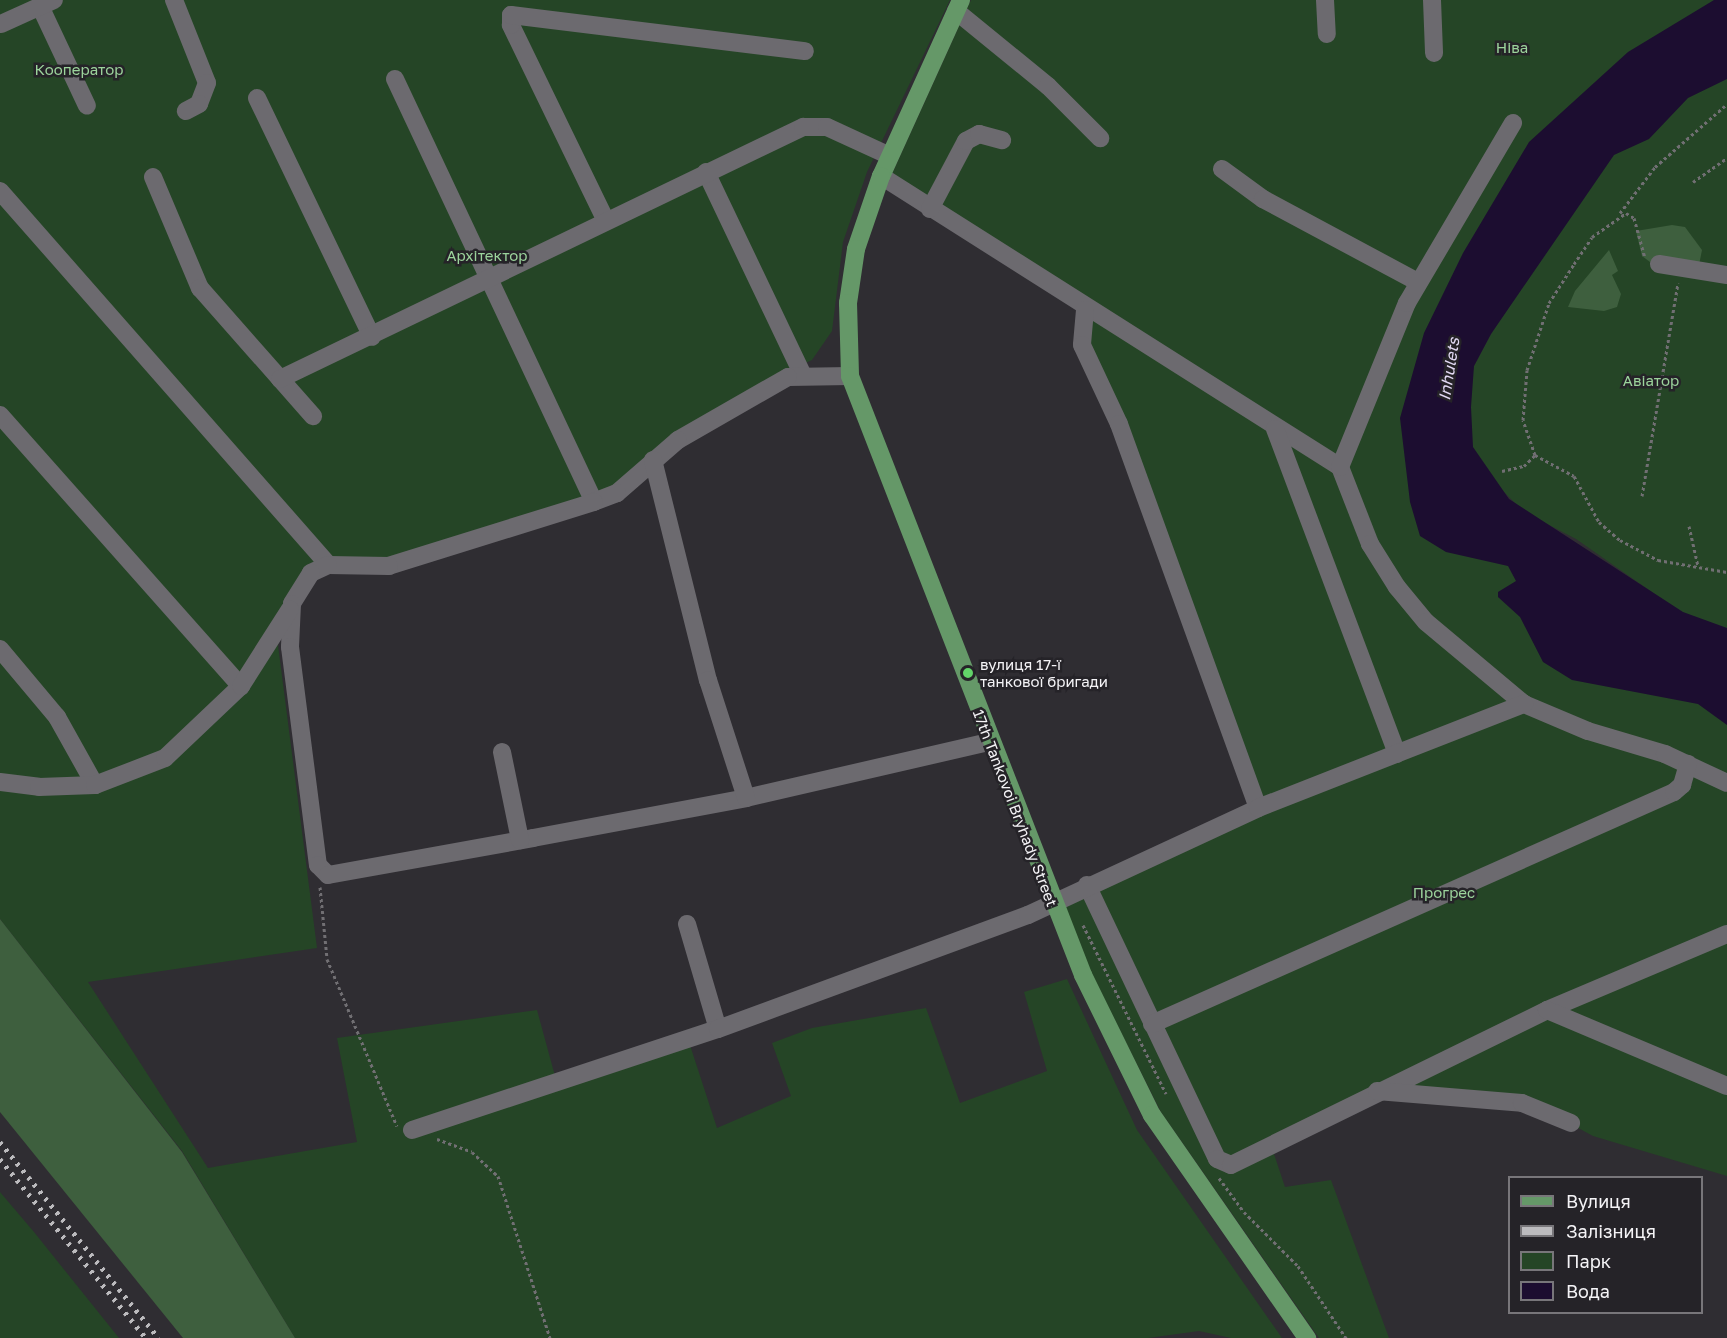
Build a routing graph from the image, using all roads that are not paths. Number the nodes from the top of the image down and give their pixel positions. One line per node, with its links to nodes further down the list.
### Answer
1 (174, 0): 15 (street)
2 (501, 0): 7 (street)
3 (1325, 0): 9 (street)
4 (1432, 0): 11 (street)
5 (47, 3): 8 (street); 14 (street)
6 (958, 6): 17 (street); 19 (main road, 17th Tankovoi Bryhady Street)
7 (510, 20): 10 (street); 26 (street)
8 (2, 24)
9 (1327, 34)
10 (805, 51)
11 (1434, 53)
12 (395, 79): 29 (street)
13 (257, 98): 32 (street)
14 (87, 106)
15 (186, 111)
16 (1513, 123): 30 (street)
17 (1100, 138)
18 (1002, 140): 25 (street)
19 (890, 156): 21 (street); 22 (main road, 17th Tankovoi Bryhady Street)
20 (1222, 169): 30 (street)
21 (706, 172): 26 (street); 33 (street)
22 (880, 176): 25 (street); 34 (main road, 17th Tankovoi Bryhady Street)
23 (153, 177): 35 (street)
24 (0, 191): 42 (street)
25 (930, 209): 31 (street)
26 (606, 221): 29 (street)
27 (1659, 264): 28 (street)
28 (1727, 275)
29 (490, 278): 32 (street); 41 (street)
30 (1418, 282): 40 (street)
31 (1085, 310): 38 (street); 55 (street)
32 (372, 337): 35 (street)
33 (802, 373): 34 (street); 39 (street)
34 (849, 376): 47 (main road, 17th Tankovoi Bryhady Street)
35 (280, 379): 37 (street)
36 (0, 415): 45 (street)
37 (313, 416)
38 (1275, 429): 40 (street); 49 (street)
39 (653, 460): 41 (street); 54 (street)
40 (1340, 467): 46 (street)
41 (594, 502): 42 (street)
42 (328, 565): 43 (street)
43 (292, 604): 45 (street); 56 (street)
44 (0, 649): 53 (street)
45 (241, 686): 53 (street)
46 (1524, 704): 49 (street); 50 (street)
47 (989, 742): 54 (street); 58 (main road, 17th Tankovoi Bryhady Street)
48 (501, 752): 56 (street)
49 (1397, 754): 55 (street)
50 (1688, 764): 52 (street); 62 (street)
51 (0, 782): 53 (street)
52 (1727, 783)
53 (95, 785)
54 (746, 798): 56 (street)
55 (1258, 808): 57 (street)
56 (520, 840)
57 (1087, 885): 58 (street); 62 (street)
58 (1052, 902): 63 (street); 68 (main road, 17th Tankovoi Bryhady Street)
59 (687, 924): 63 (street)
60 (1727, 934): 61 (street)
61 (1546, 1010): 64 (street); 65 (street)
62 (1152, 1024): 65 (street)
63 (718, 1029): 67 (street)
64 (1727, 1086)
65 (1377, 1090): 66 (street)
66 (1571, 1123)
67 (412, 1130)
68 (1307, 1338)

